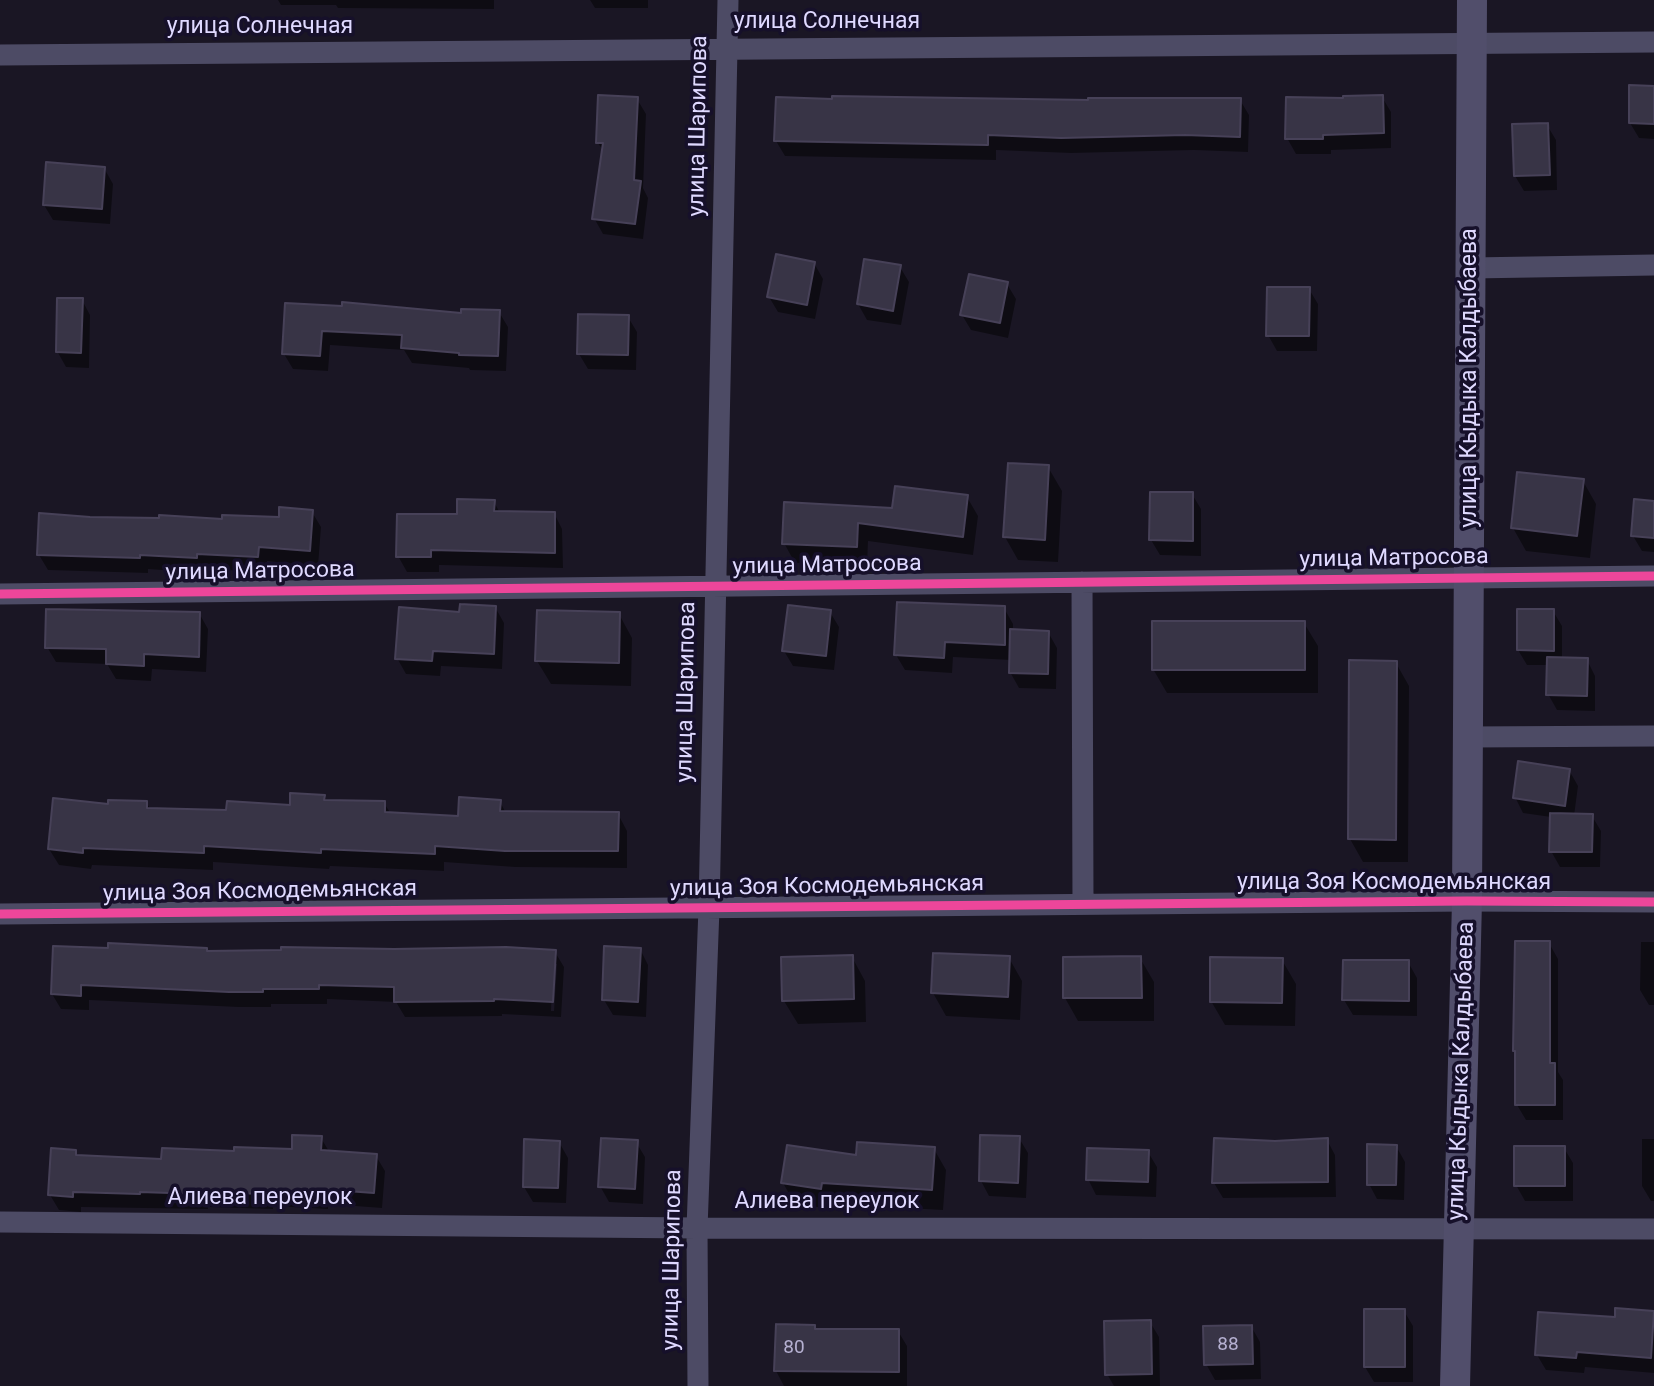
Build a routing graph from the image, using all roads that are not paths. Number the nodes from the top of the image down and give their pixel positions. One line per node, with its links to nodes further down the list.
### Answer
1 (728, 0): 5 (street, улица Шарипова)
2 (1472, 0): 4 (street, улица Кыдыка Калдыбаева)
3 (1654, 42): 4 (street, улица Солнечная)
4 (1472, 44): 5 (street, улица Солнечная); 8 (street, улица Кыдыка Калдыбаева)
5 (727, 49): 6 (street, улица Солнечная); 12 (street, улица Шарипова)
6 (0, 55)
7 (1654, 265): 8 (street)
8 (1471, 268): 10 (street, улица Кыдыка Калдыбаева)
9 (1654, 576): 10 (street, улица Матросова)
10 (1469, 578): 11 (street, улица Матросова); 15 (street, улица Кыдыка Калдыбаева)
11 (1082, 582): 12 (street, улица Матросова); 18 (street)
12 (715, 586): 13 (street, улица Матросова); 19 (street, улица Шарипова)
13 (0, 594)
14 (1654, 736): 15 (street)
15 (1468, 737): 16 (street, улица Кыдыка Калдыбаева)
16 (1467, 901): 17 (street, улица Зоя Космодемьянская); 18 (street, улица Зоя Космодемьянская); 22 (street, улица Кыдыка Калдыбаева)
17 (1654, 902)
18 (1083, 904): 19 (street, улица Зоя Космодемьянская)
19 (709, 908): 20 (street, улица Зоя Космодемьянская); 23 (street, улица Шарипова)
20 (0, 914)
21 (0, 1222): 23 (street, Алиева переулок)
22 (1458, 1227): 23 (street, Алиева переулок); 24 (street, Алиева переулок); 26 (street, улица Кыдыка Калдыбаева)
23 (697, 1228): 25 (street, улица Шарипова)
24 (1654, 1229)
25 (698, 1386)
26 (1455, 1386)

